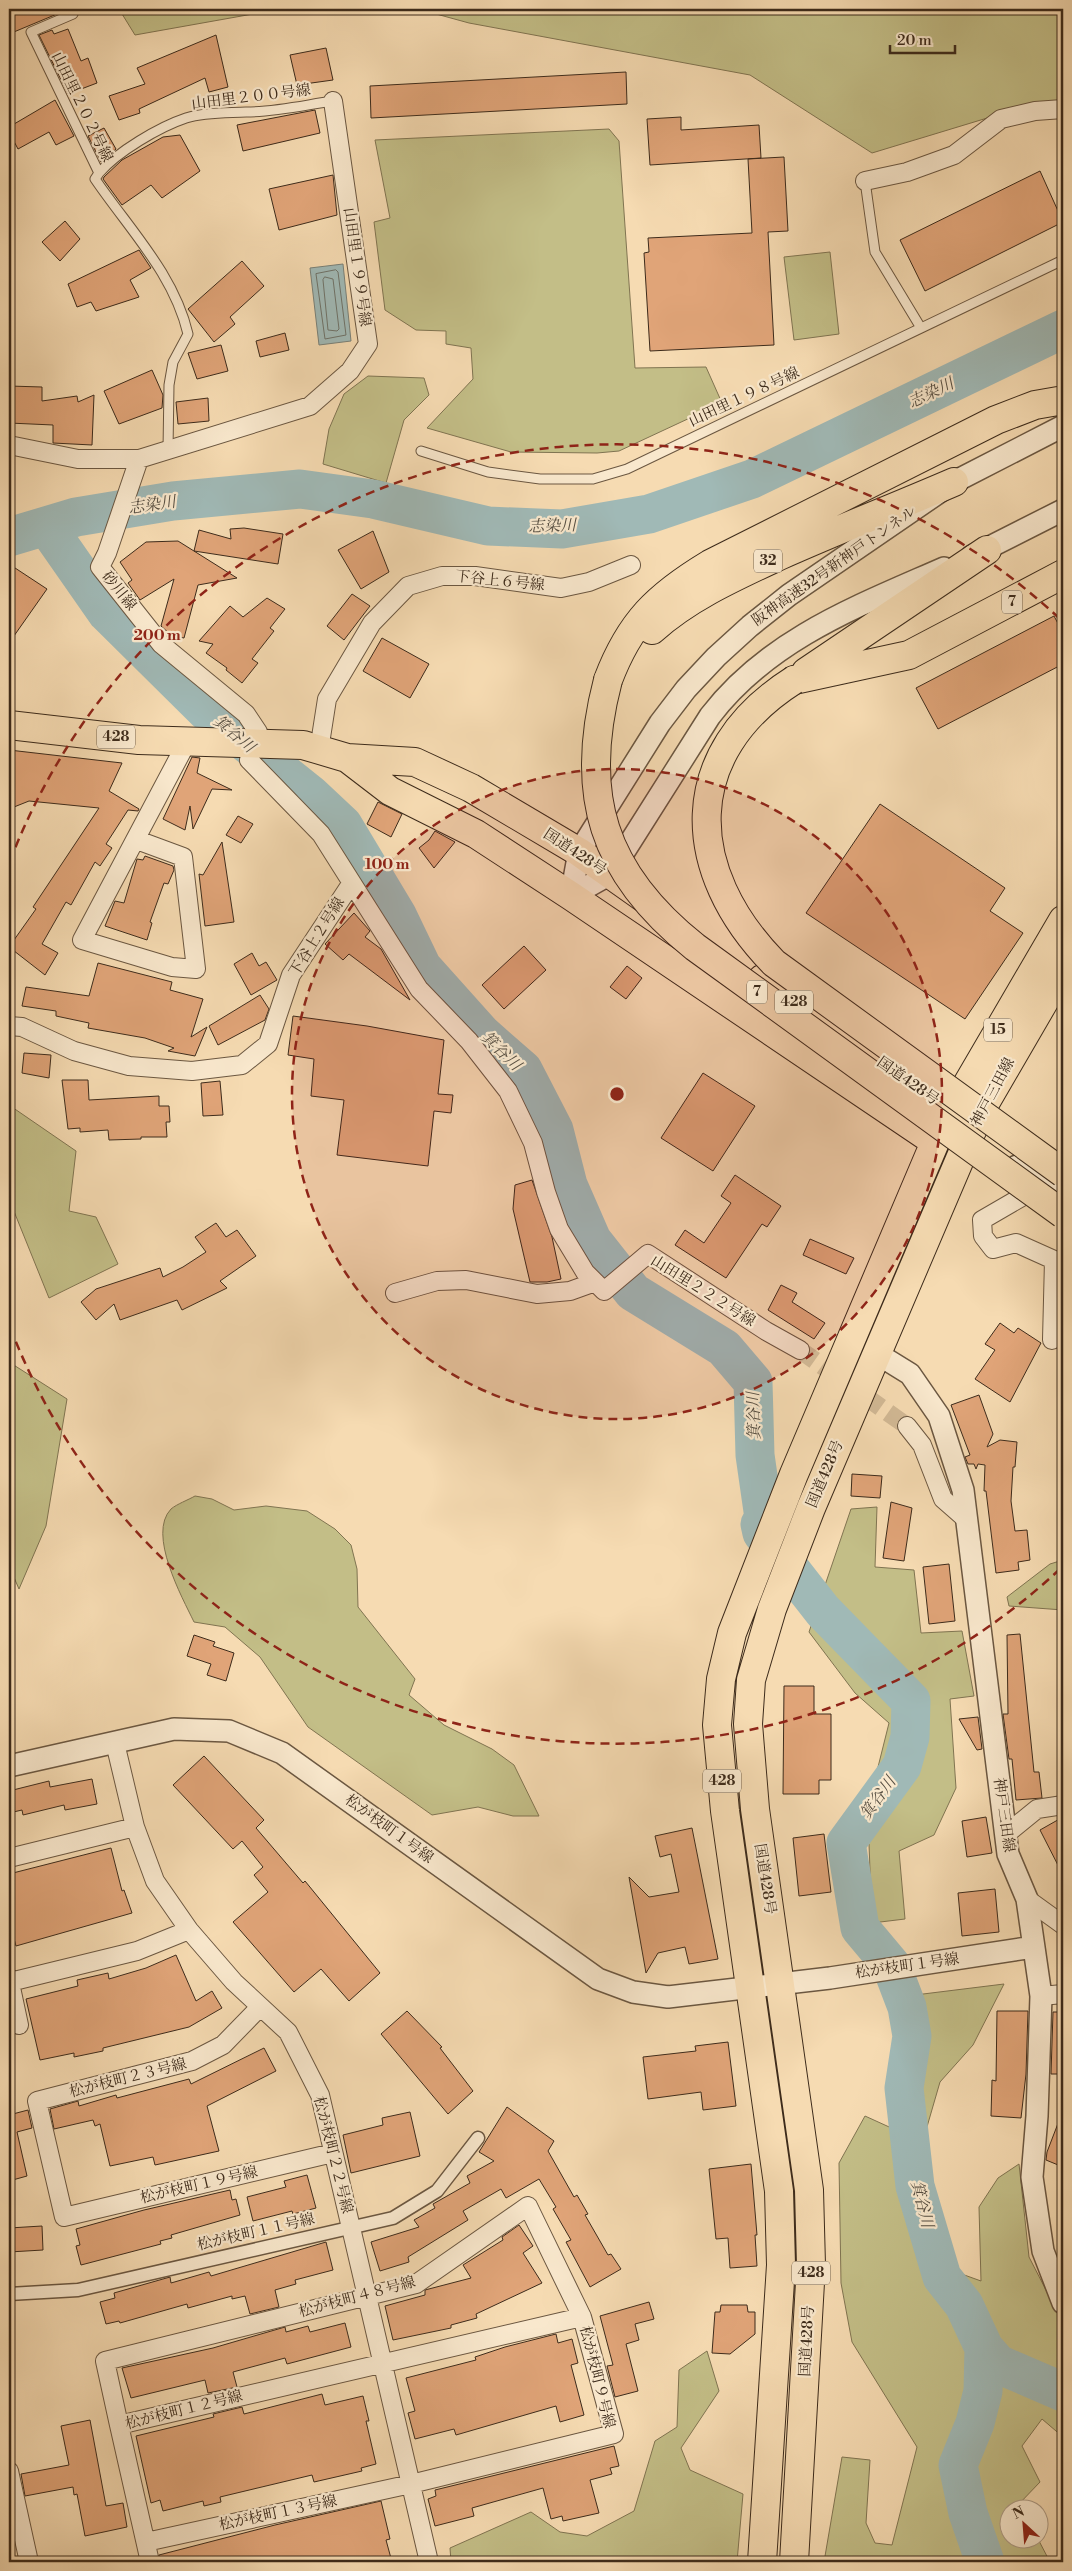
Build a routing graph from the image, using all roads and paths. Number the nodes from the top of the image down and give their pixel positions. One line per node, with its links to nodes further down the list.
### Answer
1 (73, 14): 4 (lane, 山田里２０２号線)
2 (333, 101): 4 (lane, 山田里２００号線); 10 (street, 山田里１９９号線)
3 (1063, 109): 5 (street)
4 (100, 173): 10 (lane, 山田里２０２号線)
5 (865, 181): 7 (lane)
6 (1063, 260): 7 (lane, 山田里１９８号線)
7 (921, 328): 11 (lane, 山田里１９８号線)
8 (1061, 413): 13 (street, 阪神高速32号新神戸トンネル / 32); 18 (main road)
9 (9, 445): 12 (street)
10 (168, 450): 12 (street, 山田里１９９号線)
11 (421, 450)
12 (139, 462): 22 (street, 砂川線)
13 (954, 482): 18 (main road, 32); 26 (street, 阪神高速32号新神戸トンネル / 32)
14 (1063, 510): 15 (street)
15 (987, 550): 19 (main road, 7); 27 (street)
16 (631, 566): 23 (street, 下谷上６号線)
17 (1063, 574): 19 (main road, 7)
18 (608, 680): 38 (main road, 7, bridge)
19 (794, 680): 36 (main road, 7, bridge)
20 (9, 725): 21 (main road, 国道428号 / 428)
21 (187, 742): 22 (main road, 国道428号 / 428); 25 (street)
22 (257, 745): 23 (main road, 国道428号 / 428); 28 (street)
23 (319, 750): 24 (main road, 国道428号 / 428)
24 (347, 758): 26 (main road, 国道428号 / 428); 29 (main road, 国道428号 / 428)
25 (137, 840): 25 (street)
26 (578, 852): 27 (main road, 国道428号 / 428); 29 (street, 阪神高速32号新神戸トンネル / 32)
27 (610, 874): 29 (street); 33 (main road, 国道428号 / 428)
28 (351, 884): 32 (street, 下谷上２号線); 39 (street)
29 (571, 896): 35 (main road, 国道428号 / 428)
30 (1063, 920): 33 (main road, 神戸三田線 / 15)
31 (1063, 969): 34 (main road, 神戸三田線 / 15)
32 (9, 1026)
33 (952, 1111): 34 (main road, 国道428号 / 428); 35 (main road, 神戸三田線 / 15)
34 (969, 1138): 35 (street); 36 (street); 43 (main road, 国道428号 / 428)
35 (935, 1142): 58 (main road, 国道428号 / 428)
36 (1057, 1177): 37 (street); 41 (street)
37 (1063, 1197)
38 (1063, 1214)
39 (603, 1284): 40 (street); 42 (street, 山田里２２２号線)
40 (395, 1293)
41 (1052, 1340)
42 (800, 1350)
43 (876, 1353): 45 (street, 神戸三田線); 57 (main road, 国道428号 / 428)
44 (907, 1426): 45 (street)
45 (967, 1520): 50 (street, 神戸三田線)
46 (115, 1743): 47 (street, 松が枝町１号線); 49 (street, 松が枝町２２号線); 58 (street, 松が枝町１号線)
47 (9, 1766)
48 (1063, 1805): 50 (street)
49 (135, 1827): 51 (street); 54 (street, 松が枝町２２号線)
50 (1005, 1835): 52 (street, 神戸三田線)
51 (9, 1858)
52 (1027, 1899): 53 (street); 55 (street, 神戸三田線)
53 (1063, 1925)
54 (189, 1930): 56 (street); 61 (street, 松が枝町２２号線)
55 (1033, 1947): 57 (street, 松が枝町１号線); 60 (street, 神戸三田線)
56 (9, 1980): 62 (street)
57 (781, 1984): 58 (street, 松が枝町１号線); 80 (main road, 国道428号 / 428)
58 (750, 1988): 79 (main road, 国道428号 / 428)
59 (1063, 1994): 60 (street)
60 (1041, 1996): 69 (street, 神戸三田線)
61 (260, 2007): 64 (street, 松が枝町２２号線); 65 (street, 松が枝町２３号線)
62 (19, 2025)
63 (478, 2138): 66 (street, 松が枝町１１号線)
64 (333, 2153): 65 (street, 松が枝町１９号線); 66 (street, 松が枝町２２号線)
65 (64, 2217)
66 (351, 2227): 67 (street, 松が枝町１１号線); 68 (street, 松が枝町２２号線)
67 (9, 2294)
68 (368, 2296): 70 (street, 松が枝町４８号線); 71 (street, 松が枝町２２号線); 72 (street, 松が枝町４８号線)
69 (1063, 2303)
70 (582, 2317): 71 (street, 松が枝町９号線); 74 (street, 松が枝町９号線)
71 (384, 2362): 72 (street, 松が枝町１２号線); 74 (street, 松が枝町２２号線)
72 (119, 2424): 75 (street, 松が枝町１２号線)
73 (9, 2471): 76 (street)
74 (411, 2484): 75 (street, 松が枝町１３号線); 78 (street, 松が枝町２２号線)
75 (146, 2542): 77 (street, 松が枝町１２号線)
76 (29, 2562)
77 (150, 2562)
78 (429, 2562)
79 (762, 2562)
80 (794, 2562)

